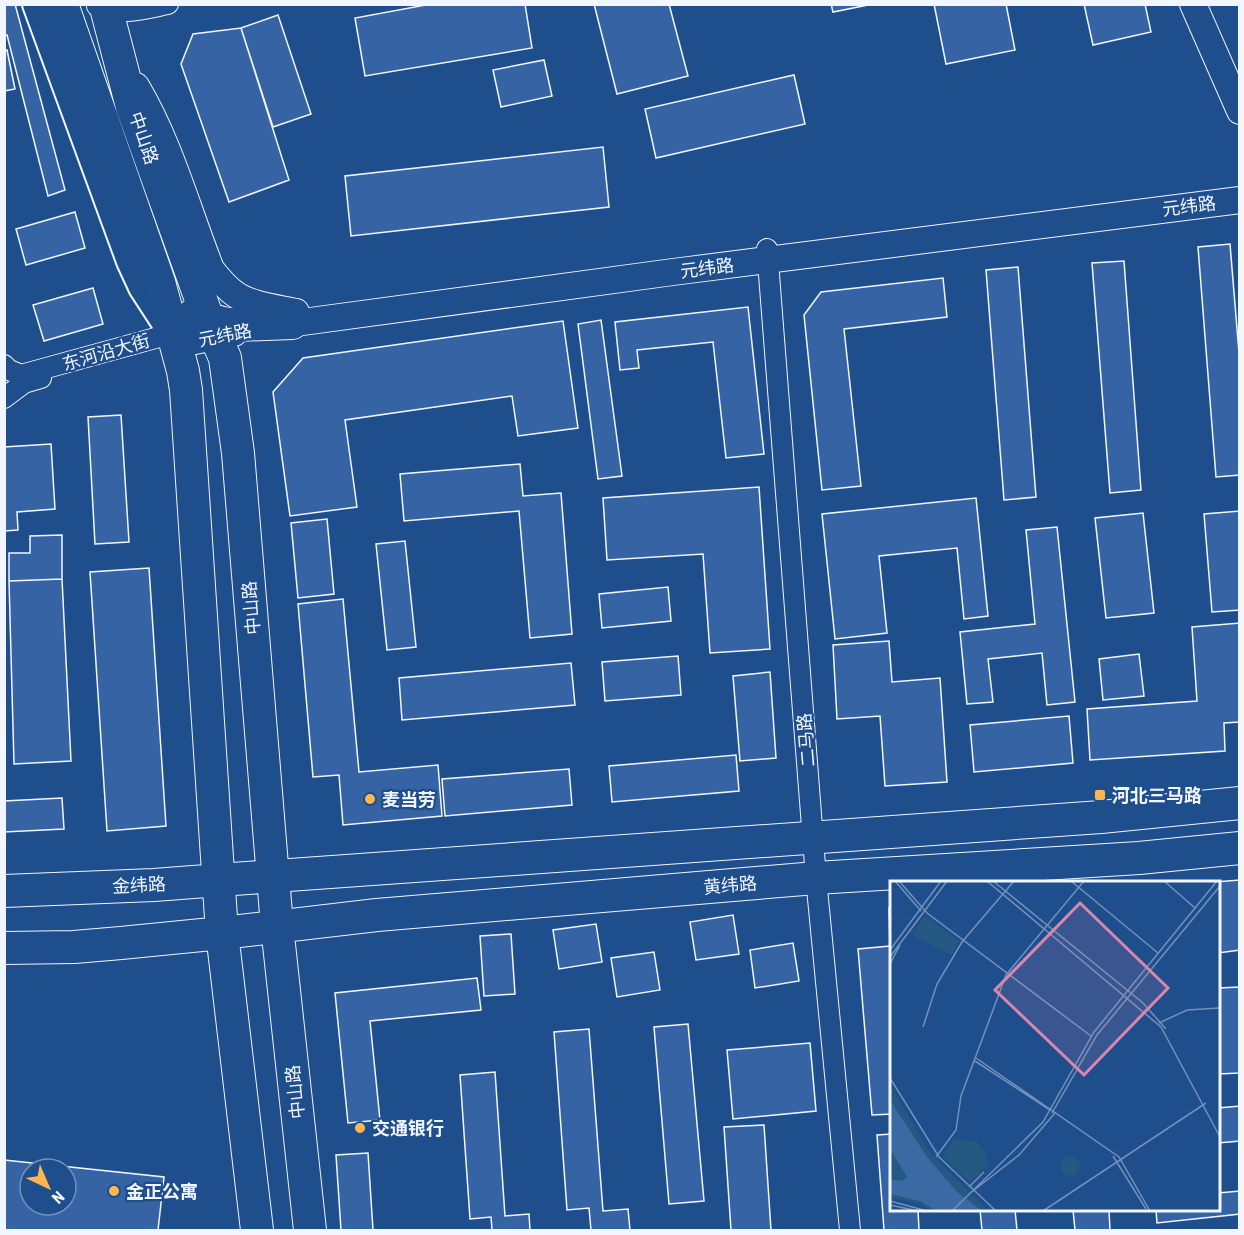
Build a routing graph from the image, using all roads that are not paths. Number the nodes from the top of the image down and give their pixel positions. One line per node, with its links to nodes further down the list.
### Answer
1 (38, 4): 15 (main road)
2 (62, 4): 12 (main road, 中山路)
3 (168, 4): 6 (street)
4 (1193, 4): 9 (street)
5 (1206, 4): 8 (street)
6 (102, 6): 7 (main road, 中山路)
7 (118, 55): 13 (street, 元纬路); 14 (main road, 中山路)
8 (1239, 85)
9 (1239, 111)
10 (1239, 193): 11 (street, 元纬路)
11 (767, 255): 13 (street, 元纬路); 19 (street, 二马路)
12 (159, 282): 14 (main road); 15 (main road, 中山路)
13 (294, 318): 14 (main road)
14 (214, 326): 15 (street, 元纬路); 21 (main road, 中山路)
15 (174, 339): 16 (street, 东河沿大街); 17 (street, 东河沿大街); 23 (main road, 中山路)
16 (4, 364)
17 (4, 398)
18 (1239, 803): 19 (main road)
19 (814, 837): 21 (main road); 22 (street, 二马路)
20 (1239, 848): 22 (main road, 黄纬路)
21 (273, 876): 23 (main road, 金纬路); 25 (main road, 中山路)
22 (816, 878): 25 (main road, 黄纬路); 30 (street, 二马路)
23 (219, 880): 24 (main road, 金纬路); 26 (main road, 中山路)
24 (4, 891)
25 (277, 926): 26 (main road, 黄纬路); 29 (main road, 中山路)
26 (222, 933): 27 (main road); 28 (main road, 中山路)
27 (4, 948)
28 (257, 1230)
29 (309, 1230)
30 (850, 1230)

